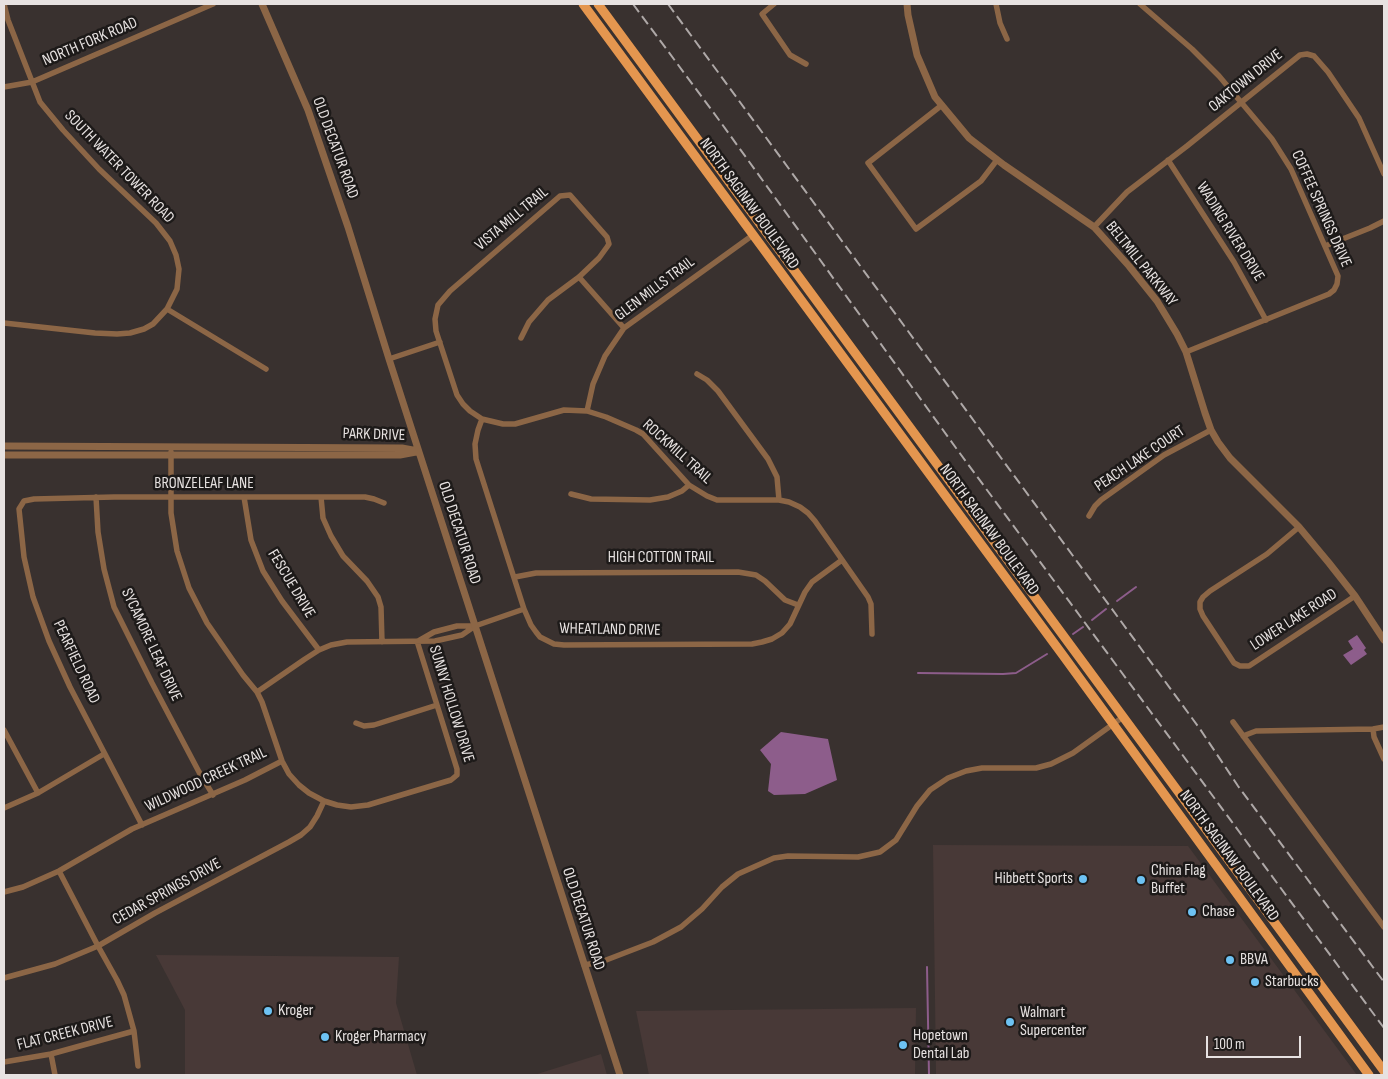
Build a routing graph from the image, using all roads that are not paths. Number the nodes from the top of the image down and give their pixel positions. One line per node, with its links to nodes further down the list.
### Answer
1 (4, 4): 12 (street, SOUTH WATER TOWER ROAD)
2 (213, 4): 12 (street, NORTH FORK ROAD)
3 (262, 4): 32 (street, OLD DECATUR ROAD)
4 (582, 4): 21 (main road, NORTH SAGINAW BOULEVARD)
5 (598, 4): 66 (main road, NORTH SAGINAW BOULEVARD)
6 (774, 4): 11 (street)
7 (907, 4): 15 (street, BELTMILL PARKWAY)
8 (996, 4): 10 (street)
9 (1140, 4): 14 (street, COFFEE SPRINGS DRIVE)
10 (1007, 39)
11 (806, 64)
12 (32, 82): 13 (street, NORTH FORK ROAD); 24 (street, SOUTH WATER TOWER ROAD)
13 (4, 87)
14 (1241, 103): 17 (street, OAKTOWN DRIVE); 18 (street, OAKTOWN DRIVE); 22 (street, COFFEE SPRINGS DRIVE)
15 (942, 105): 16 (street, BELTMILL PARKWAY); 16 (street)
16 (997, 160): 20 (street, BELTMILL PARKWAY)
17 (1168, 160): 20 (street, OAKTOWN DRIVE); 26 (street, WADING RIVER DRIVE)
18 (1384, 174)
19 (1384, 221): 22 (street)
20 (1094, 227): 31 (street, BELTMILL PARKWAY)
21 (753, 235): 28 (street, GLEN MILLS TRAIL); 69 (main road, NORTH SAGINAW BOULEVARD)
22 (1325, 246): 26 (street, COFFEE SPRINGS DRIVE)
23 (579, 277): 25 (street, VISTA MILL TRAIL); 28 (street); 29 (street)
24 (168, 309): 27 (street, SOUTH WATER TOWER ROAD); 33 (street)
25 (436, 311): 30 (street, ROCKMILL TRAIL)
26 (1266, 320): 31 (street, COFFEE SPRINGS DRIVE)
27 (4, 324)
28 (624, 328): 35 (street, GLEN MILLS TRAIL)
29 (521, 338)
30 (440, 342): 32 (street); 36 (street, ROCKMILL TRAIL)
31 (1186, 352): 37 (street, BELTMILL PARKWAY)
32 (389, 359): 40 (street, OLD DECATUR ROAD)
33 (266, 369)
34 (697, 374): 48 (street)
35 (587, 411): 36 (street, ROCKMILL TRAIL); 42 (street, ROCKMILL TRAIL)
36 (482, 419): 54 (street, WHEATLAND DRIVE)
37 (1211, 430): 51 (street, PEACH LAKE COURT); 52 (street, BELTMILL PARKWAY)
38 (4, 446): 39 (street, PARK DRIVE)
39 (171, 451): 40 (street, PARK DRIVE); 41 (street, PARK DRIVE); 45 (street)
40 (418, 451): 58 (street, OLD DECATUR ROAD)
41 (4, 455)
42 (689, 485): 43 (street); 48 (street, ROCKMILL TRAIL)
43 (571, 494)
44 (96, 497): 45 (street, BRONZELEAF LANE); 49 (street, BRONZELEAF LANE); 78 (street, SYCAMORE LEAF DRIVE)
45 (170, 497): 47 (street, BRONZELEAF LANE); 64 (street)
46 (321, 497): 47 (street, BRONZELEAF LANE); 50 (street, BRONZELEAF LANE); 62 (street)
47 (244, 498): 63 (street, FESCUE DRIVE)
48 (779, 500): 53 (street, ROCKMILL TRAIL)
49 (24, 501): 74 (street, PEARFIELD ROAD)
50 (384, 504)
51 (1089, 516)
52 (1299, 528): 55 (street, BELTMILL PARKWAY); 55 (street, LOWER LAKE ROAD)
53 (842, 560): 56 (street, WHEATLAND DRIVE); 59 (street, ROCKMILL TRAIL)
54 (515, 577): 56 (street, HIGH COTTON TRAIL); 57 (street, WHEATLAND DRIVE)
55 (1355, 596): 60 (street, BELTMILL PARKWAY)
56 (798, 605): 57 (street, WHEATLAND DRIVE)
57 (524, 609): 58 (street)
58 (475, 626): 61 (street); 61 (street); 86 (street, OLD DECATUR ROAD)
59 (872, 634)
60 (1384, 640)
61 (418, 641): 62 (street); 65 (street, SUNNY HOLLOW DRIVE)
62 (382, 642): 63 (street)
63 (319, 650): 64 (street)
64 (257, 692): 76 (street)
65 (437, 705): 68 (street); 79 (street, SUNNY HOLLOW DRIVE)
66 (1123, 717): 69 (street); 92 (main road, NORTH SAGINAW BOULEVARD)
67 (1233, 722): 73 (street)
68 (356, 723)
69 (1113, 724): 86 (street); 95 (main road, NORTH SAGINAW BOULEVARD)
70 (1384, 727): 71 (street)
71 (1373, 729): 73 (street); 75 (street)
72 (4, 730): 77 (street)
73 (1243, 736): 84 (street)
74 (104, 754): 77 (street); 81 (street, PEARFIELD ROAD)
75 (1384, 759)
76 (282, 761): 78 (street, WILDWOOD CREEK TRAIL); 79 (street)
77 (38, 793): 80 (street)
78 (213, 794): 81 (street, WILDWOOD CREEK TRAIL)
79 (324, 801): 85 (street, CEDAR SPRINGS DRIVE)
80 (4, 808)
81 (142, 825): 82 (street, WILDWOOD CREEK TRAIL)
82 (59, 872): 83 (street, WILDWOOD CREEK TRAIL); 85 (street)
83 (4, 892)
84 (1384, 927)
85 (98, 946): 87 (street, CEDAR SPRINGS DRIVE); 88 (street)
86 (584, 965): 94 (street, OLD DECATUR ROAD)
87 (4, 978)
88 (134, 1031): 89 (street, FLAT CREEK DRIVE); 91 (street)
89 (51, 1054): 90 (street, FLAT CREEK DRIVE); 93 (street)
90 (4, 1062)
91 (138, 1066)
92 (1384, 1071)
93 (56, 1075)
94 (620, 1075)
95 (1369, 1075)

